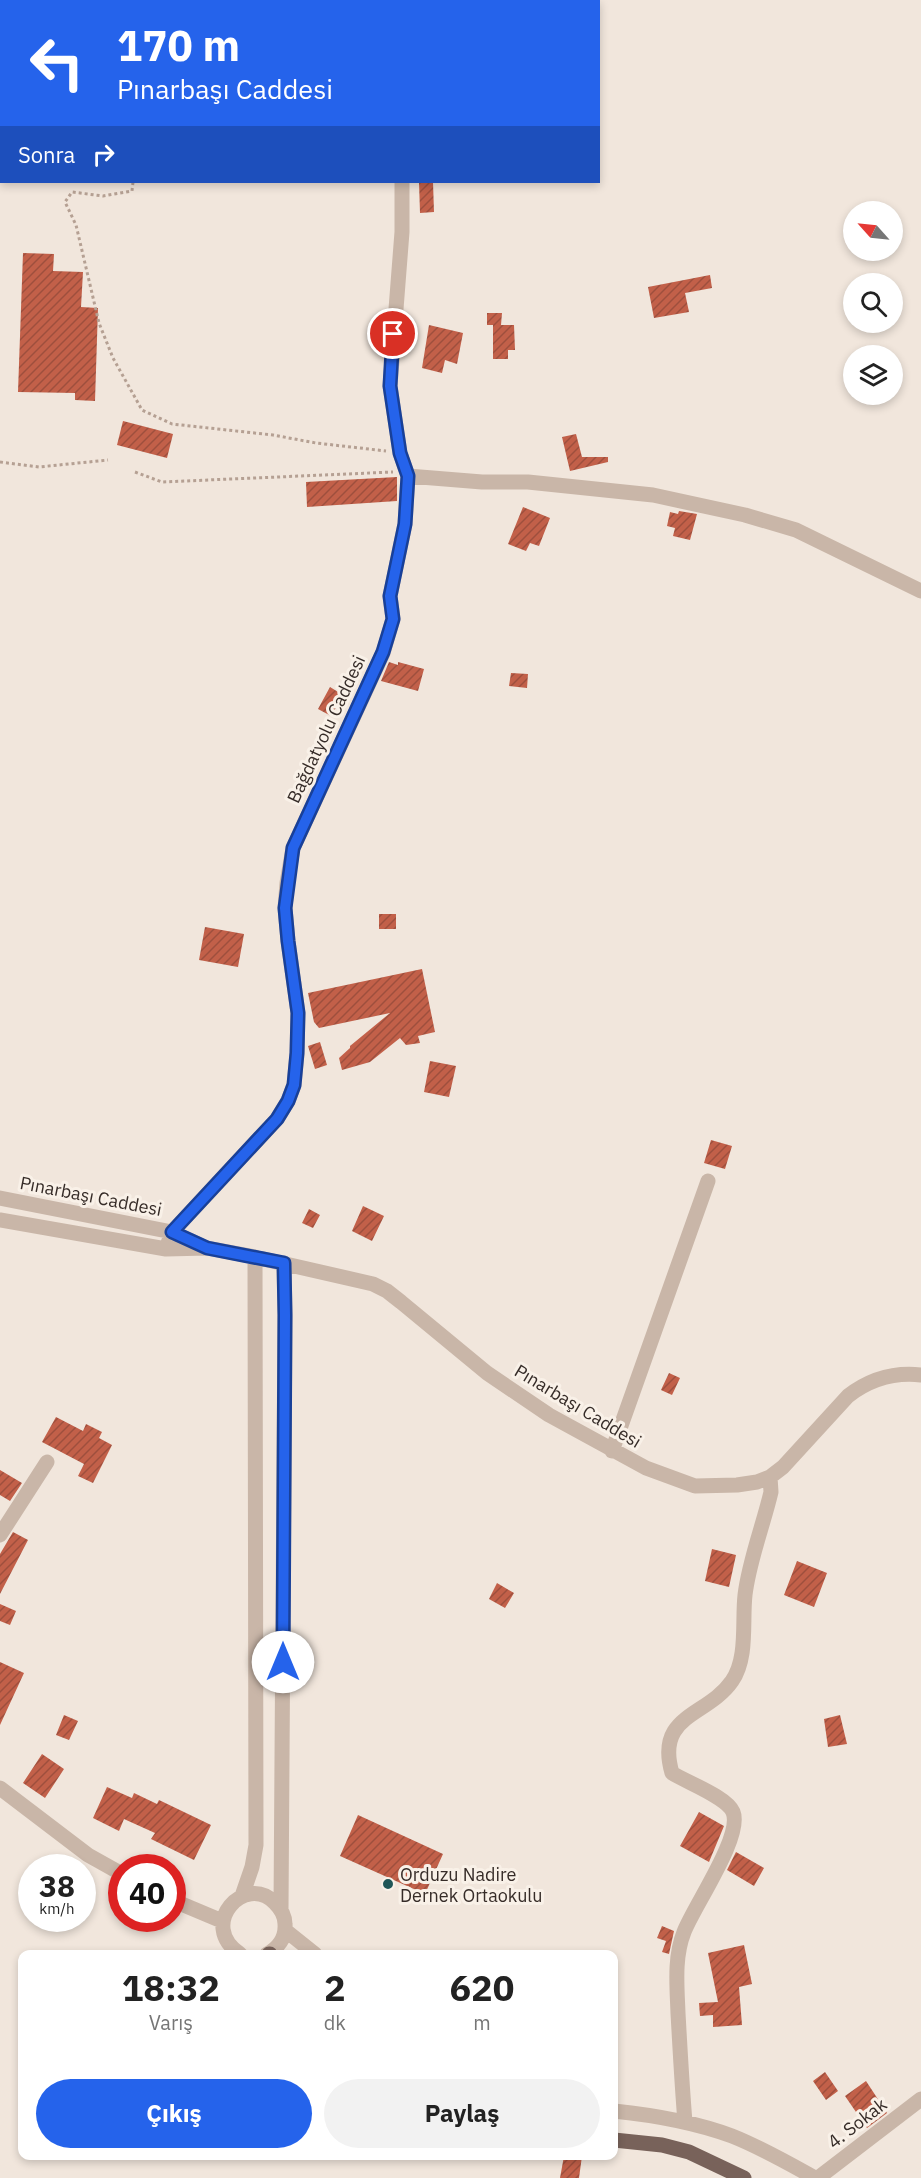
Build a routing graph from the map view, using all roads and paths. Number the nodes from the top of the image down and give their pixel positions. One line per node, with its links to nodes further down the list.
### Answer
1 (133, 183): 3 (path)
2 (402, 183): 3 (street, Bağdatyolu Caddesi)
3 (400, 453): 7 (street, Bağdatyolu Caddesi)
4 (108, 460): 5 (path)
5 (0, 462)
6 (135, 472): 7 (path)
7 (407, 474): 8 (street); 12 (street, Bağdatyolu Caddesi)
8 (921, 591)
9 (708, 1181): 18 (street)
10 (0, 1198): 12 (street, Pınarbaşı Caddesi)
11 (0, 1220): 14 (street, Pınarbaşı Caddesi)
12 (172, 1232): 13 (street, Pınarbaşı Caddesi); 14 (street, Bağdatyolu Caddesi)
13 (207, 1248): 14 (street, Pınarbaşı Caddesi); 15 (street, Pınarbaşı Caddesi)
14 (166, 1249)
15 (255, 1257): 16 (street, Pınarbaşı Caddesi); 24 (street)
16 (284, 1263): 18 (street, Pınarbaşı Caddesi); 26 (street)
17 (921, 1375): 20 (street, Pınarbaşı Caddesi)
18 (612, 1450): 20 (street, Pınarbaşı Caddesi)
19 (47, 1462): 21 (street)
20 (770, 1477): 34 (street)
21 (0, 1535)
22 (0, 1788): 23 (street)
23 (108, 1866)
24 (242, 1896): 26 (street); 27 (street)
25 (186, 1906): 27 (street)
26 (281, 1909): 28 (street)
27 (222, 1921): 29 (street)
28 (285, 1930): 30 (street); 31 (street)
29 (233, 1950)
30 (274, 1950)
31 (310, 1950)
32 (921, 2099): 37 (street, 4. Sokak)
33 (618, 2111): 34 (street)
34 (685, 2122): 37 (street)
35 (618, 2140): 36 (main road)
36 (744, 2178)
37 (816, 2178)

